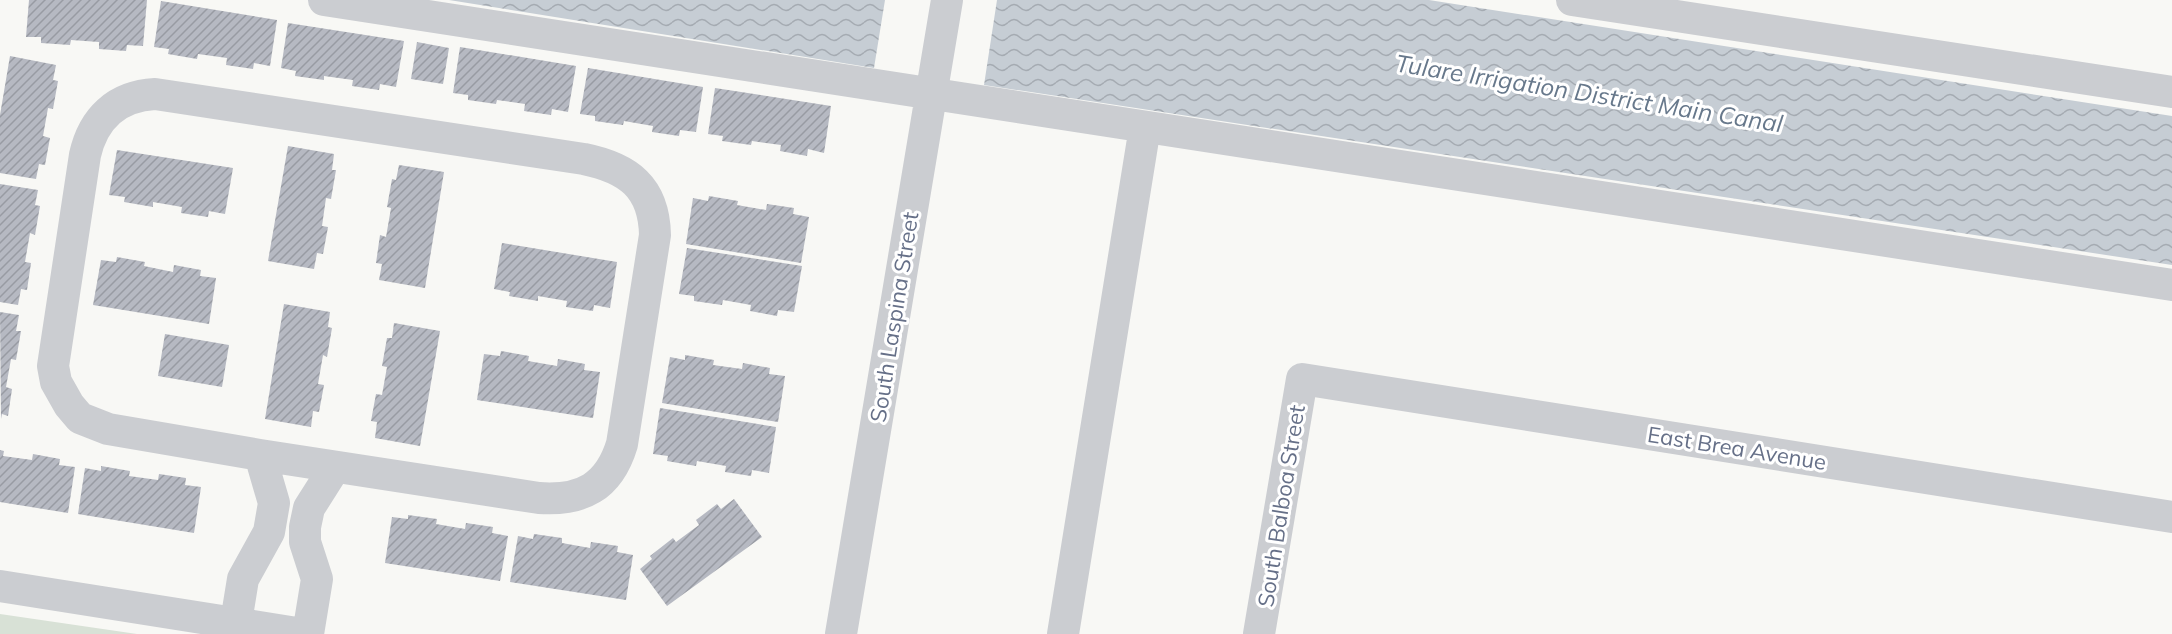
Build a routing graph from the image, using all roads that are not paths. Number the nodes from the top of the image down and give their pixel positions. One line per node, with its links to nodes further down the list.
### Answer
1 (324, 0): 5 (street)
2 (947, 0): 5 (street, South Laspina Street)
3 (1572, 0): 4 (street)
4 (2172, 92)
5 (931, 93): 6 (street); 18 (street, South Laspina Street)
6 (1145, 127): 7 (street); 19 (street)
7 (2172, 285)
8 (1302, 379): 11 (street, East Brea Avenue); 20 (street, South Balboa Street)
9 (260, 455): 10 (street); 10 (street); 12 (street)
10 (335, 467): 13 (street)
11 (2172, 517)
12 (264, 542): 13 (street); 15 (street)
13 (309, 549): 17 (street)
14 (0, 586): 15 (street)
15 (236, 622): 16 (street)
16 (303, 634)
17 (308, 634)
18 (841, 634)
19 (1063, 634)
20 (1259, 634)

